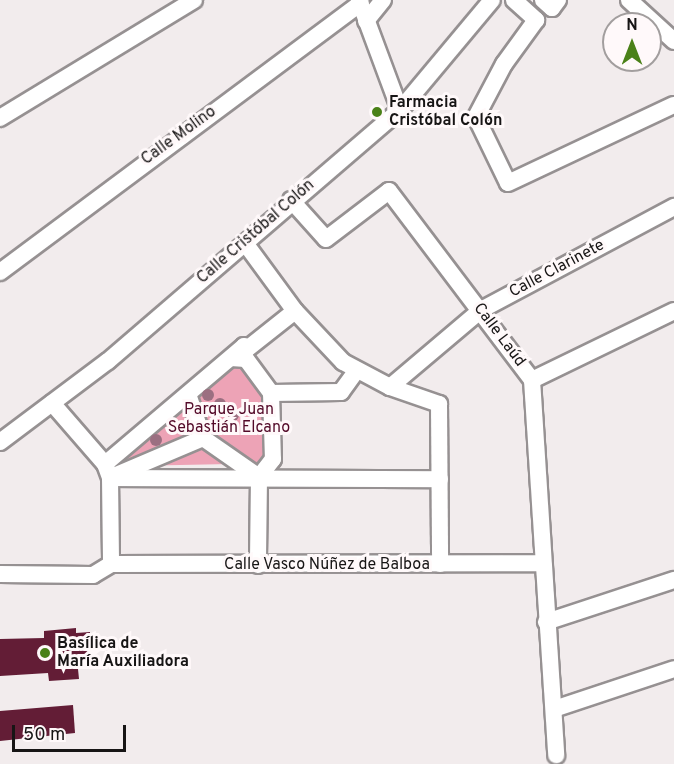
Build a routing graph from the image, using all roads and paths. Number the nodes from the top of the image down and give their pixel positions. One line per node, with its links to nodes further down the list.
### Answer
1 (194, 0): 13 (street)
2 (383, 0): 9 (street)
3 (492, 0): 12 (street, Calle Cristóbal Colón)
4 (514, 0): 11 (street)
5 (543, 0): 6 (street)
6 (558, 0)
7 (628, 0): 10 (street)
8 (360, 2): 9 (street); 17 (street, Calle Molino)
9 (366, 21): 12 (street)
10 (674, 41)
11 (674, 105)
12 (400, 110): 14 (street, Calle Cristóbal Colón)
13 (0, 118)
14 (291, 200): 16 (street, Calle Cristóbal Colón); 18 (street, Calle Laúd)
15 (674, 207): 18 (street, Calle Clarinete)
16 (245, 243): 19 (street); 27 (street, Calle Cristóbal Colón)
17 (0, 272)
18 (480, 310): 23 (street, Calle Laúd); 24 (street, Calle Clarinete)
19 (295, 311): 21 (street); 22 (street)
20 (674, 311): 23 (street)
21 (231, 358): 25 (street); 26 (street)
22 (357, 370): 24 (street); 25 (street)
23 (532, 380): 33 (street, Calle Laúd)
24 (390, 387): 32 (street)
25 (271, 393): 31 (street)
26 (188, 394): 28 (street); 30 (street)
27 (52, 403): 29 (street, Calle Cristóbal Colón); 30 (street)
28 (203, 438): 30 (street); 31 (street)
29 (0, 442)
30 (108, 471): 31 (street); 34 (street)
31 (260, 477): 32 (street); 36 (street)
32 (440, 479): 35 (street)
33 (542, 563): 35 (street, Calle Vasco Núñez de Balboa); 39 (street, Calle Laúd)
34 (111, 564): 36 (street, Calle Vasco Núñez de Balboa); 37 (street)
35 (440, 564): 36 (street, Calle Vasco Núñez de Balboa)
36 (258, 565)
37 (0, 574)
38 (674, 579): 39 (street)
39 (546, 622): 41 (street, Calle Laúd)
40 (674, 669): 41 (street)
41 (554, 709): 42 (street, Calle Laúd)
42 (556, 755)

